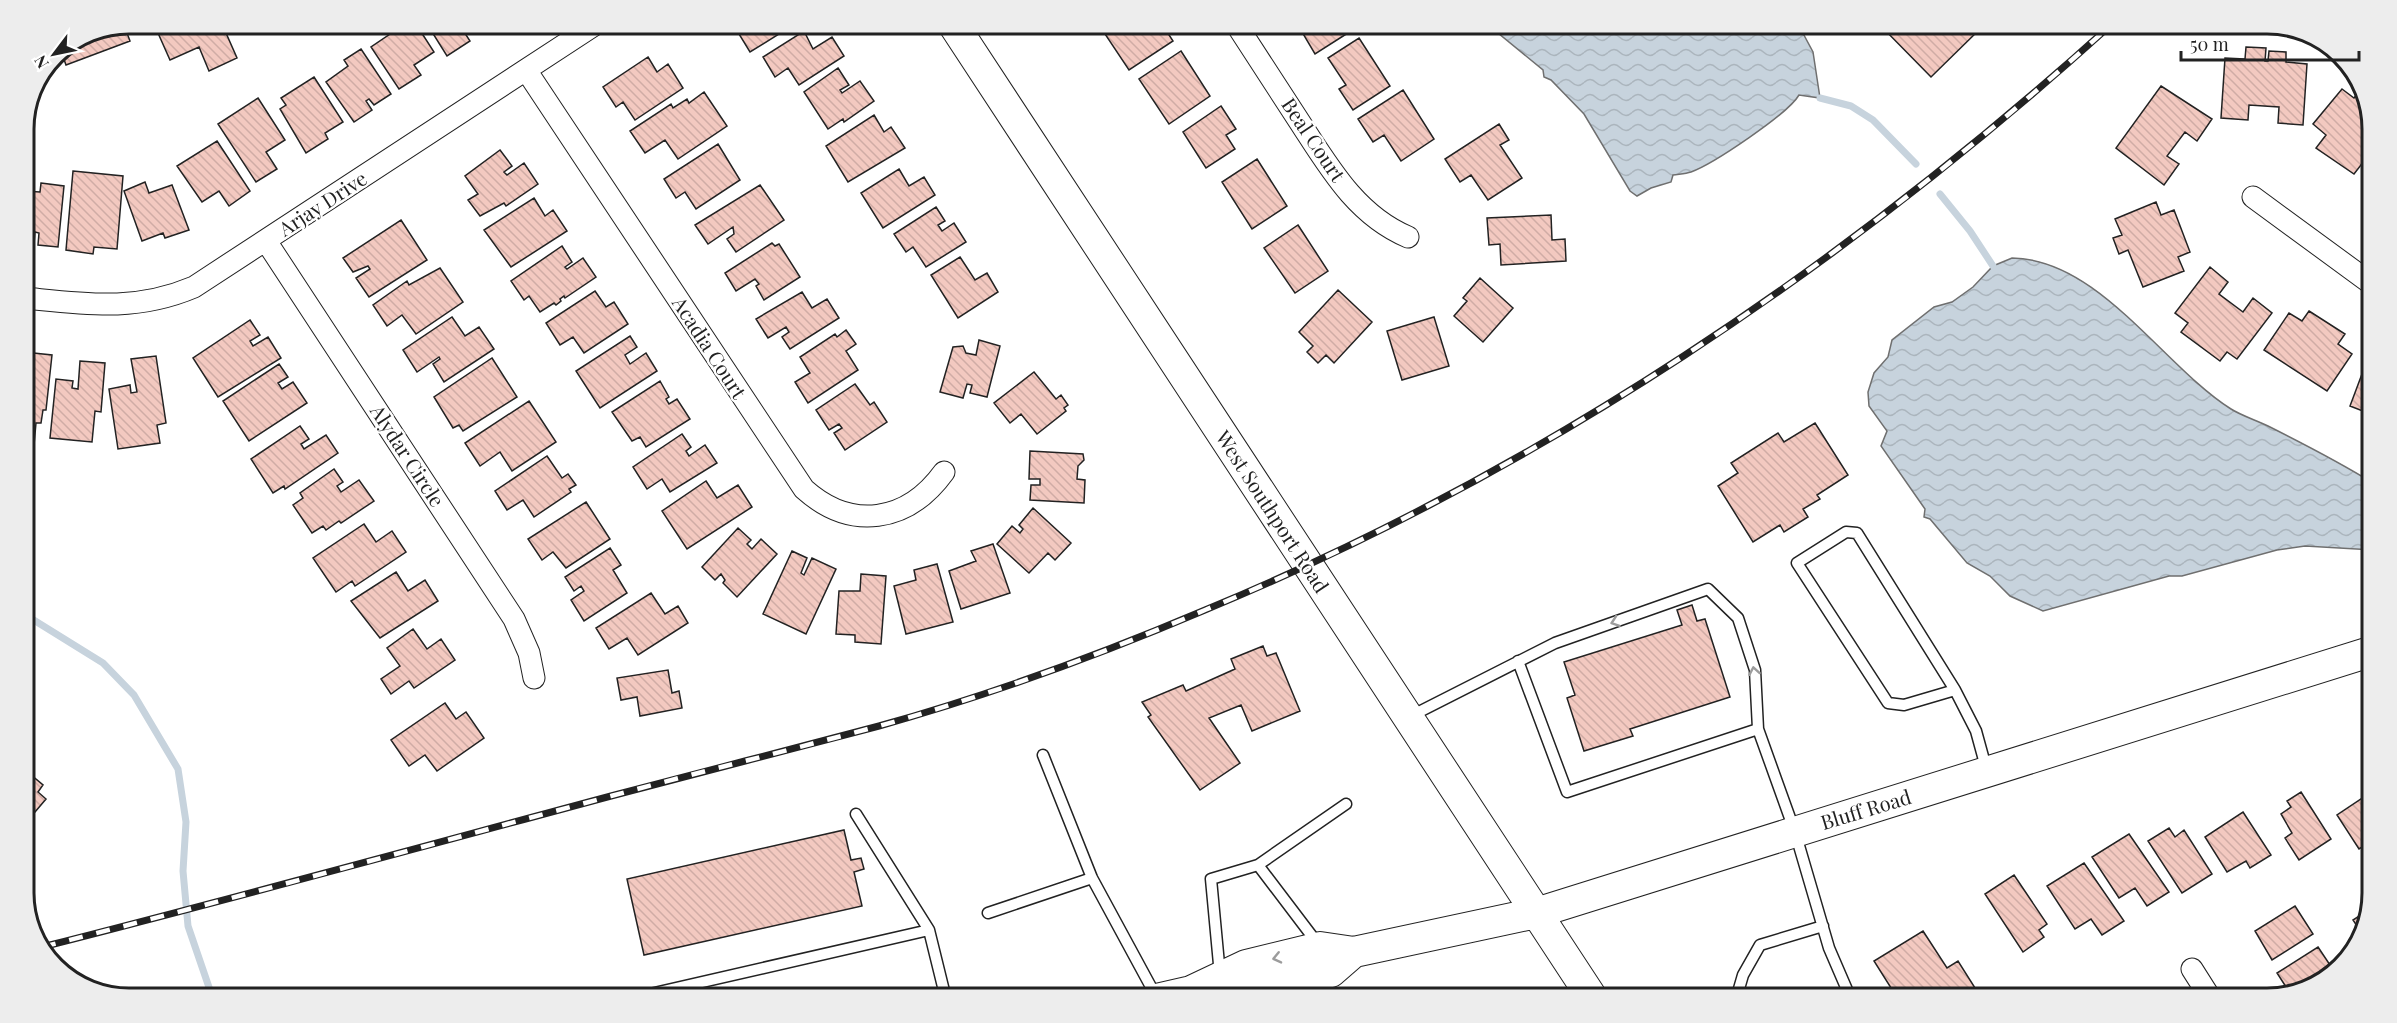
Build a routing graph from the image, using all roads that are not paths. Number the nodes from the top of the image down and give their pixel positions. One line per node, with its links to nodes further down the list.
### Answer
1 (581, 34): 4 (street, Arjay Drive)
2 (960, 34): 15 (main road, West Southport Road)
3 (1242, 34): 6 (street, Beal Court)
4 (526, 70): 7 (street, Arjay Drive); 10 (street, Acadia Court)
5 (2253, 197): 8 (street)
6 (1408, 237)
7 (266, 241): 9 (street, Arjay Drive); 13 (street, Alydar Circle)
8 (2362, 277)
9 (35, 299)
10 (944, 472)
11 (2362, 654): 18 (main road, Bluff Road)
12 (1518, 661): 15 (lane); 16 (lane); 16 (lane, one-way to 12)
13 (534, 678)
14 (1955, 690): 14 (lane); 18 (lane)
15 (1408, 718): 25 (main road, West Southport Road)
16 (1758, 729): 21 (lane)
17 (1043, 755): 23 (lane)
18 (1987, 772): 21 (main road, Bluff Road)
19 (1346, 804): 22 (lane)
20 (856, 814): 27 (lane)
21 (1795, 832): 25 (main road, Bluff Road); 26 (lane)
22 (1258, 865): 28 (lane); 31 (lane)
23 (1092, 878): 24 (lane); 34 (lane)
24 (988, 913)
25 (1536, 913): 29 (main road, Bluff Road); 37 (main road, West Southport Road)
26 (1823, 926): 38 (lane); 39 (lane)
27 (929, 930): 32 (lane); 33 (lane)
28 (1320, 947): 29 (main road, Bluff Road); 31 (main road, Bluff Road, one-way to 31)
29 (1354, 952): 36 (main road, Bluff Road)
30 (2192, 969): 40 (street)
31 (1220, 978): 35 (main road, Bluff Road)
32 (676, 988)
33 (943, 988)
34 (1151, 988)
35 (1198, 988)
36 (1286, 988)
37 (1586, 988)
38 (1739, 988)
39 (1847, 988)
40 (2204, 988)

